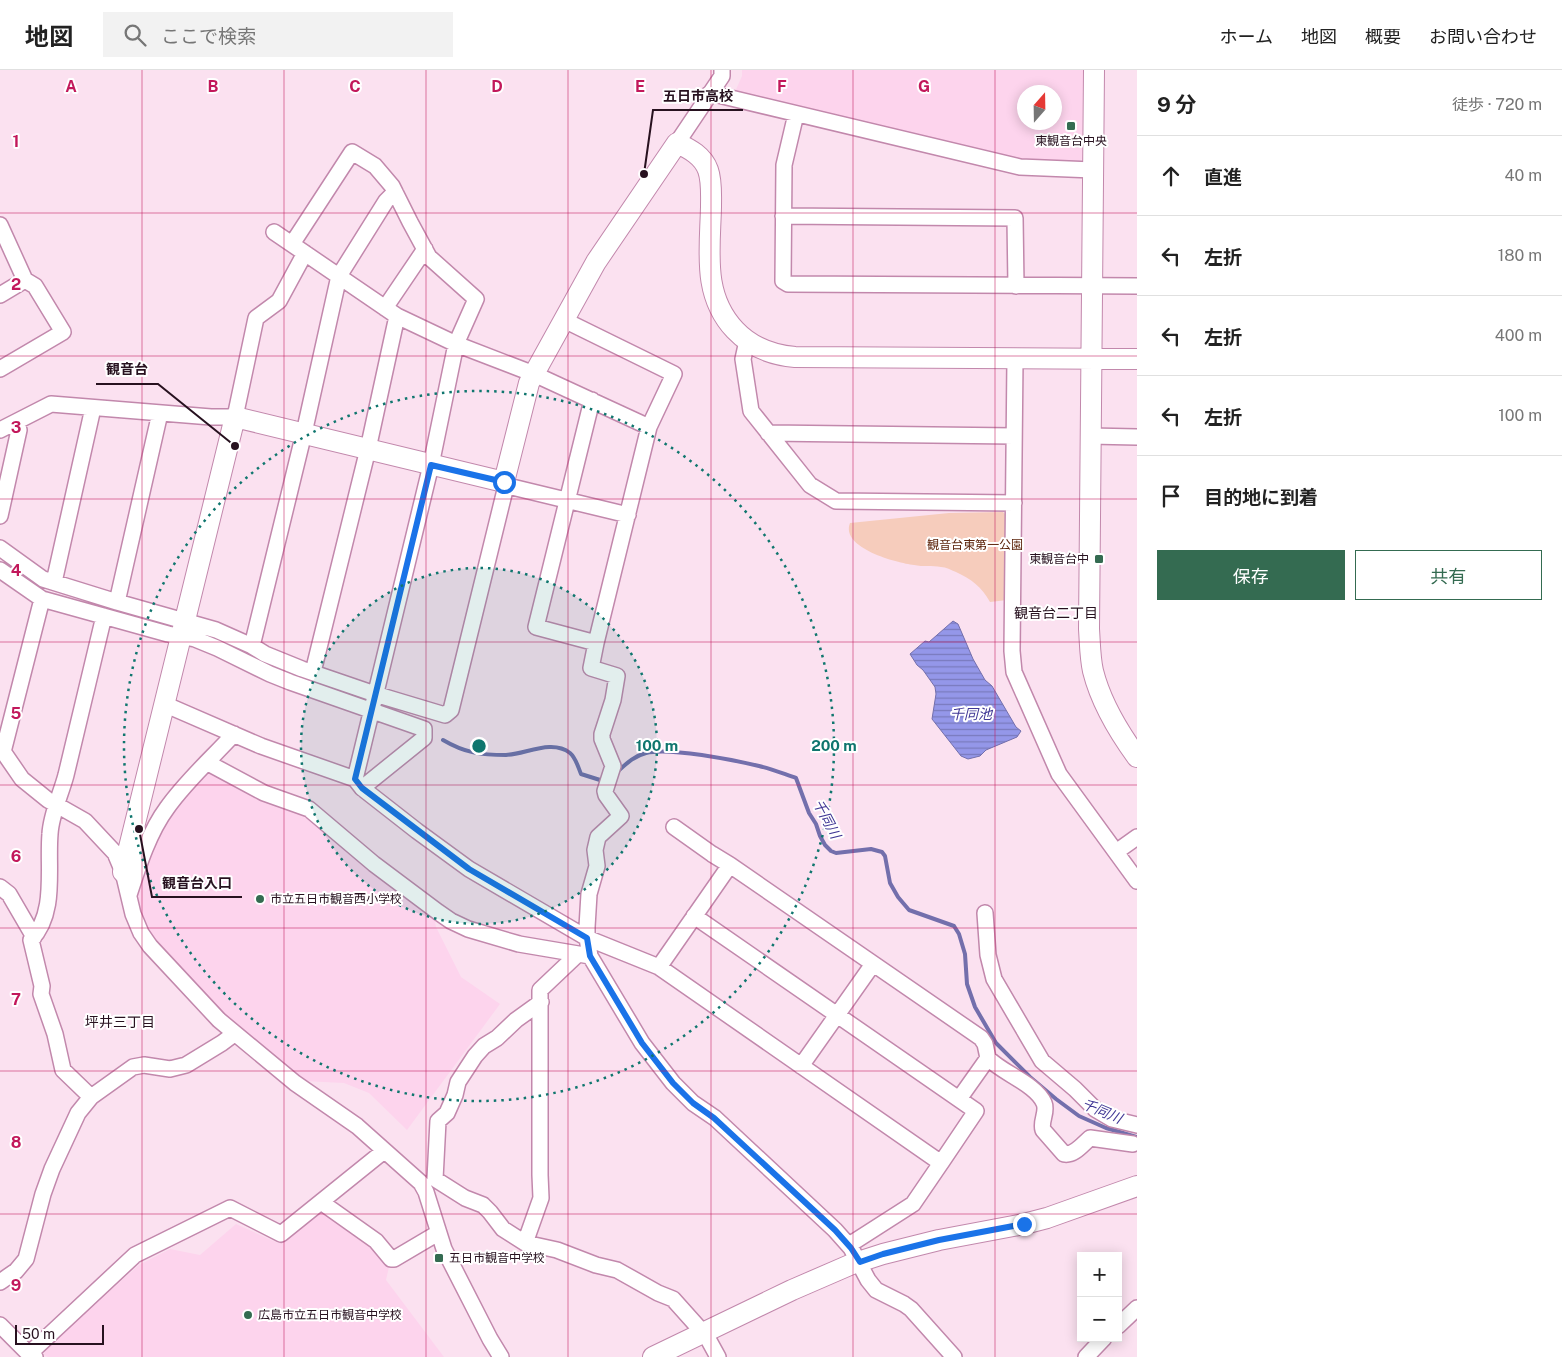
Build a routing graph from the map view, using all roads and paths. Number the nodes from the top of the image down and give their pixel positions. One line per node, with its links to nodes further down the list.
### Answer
1 (722, 70): 3 (street)
2 (1094, 70): 6 (street)
3 (710, 93): 4 (street); 5 (street)
4 (796, 114): 6 (street); 8 (street)
5 (677, 143): 21 (street); 22 (street)
6 (1093, 170): 17 (street)
7 (395, 192): 11 (street); 12 (street); 14 (street)
8 (783, 216): 16 (street); 16 (street)
9 (0, 225): 15 (street)
10 (274, 232): 11 (street)
11 (292, 244): 13 (street)
12 (425, 249): 20 (street); 23 (street)
13 (305, 253): 14 (street); 32 (street)
14 (339, 276): 20 (street); 36 (street)
15 (25, 280): 19 (street); 27 (street)
16 (1016, 286): 17 (street)
17 (1092, 286): 18 (street); 24 (street)
18 (1137, 286)
19 (0, 295)
20 (391, 312): 23 (street); 41 (street)
21 (564, 320): 28 (street); 34 (street)
22 (747, 341): 25 (street); 37 (street)
23 (456, 344): 28 (street); 42 (street)
24 (1091, 358): 25 (street); 26 (street); 39 (street)
25 (1016, 359): 38 (street)
26 (1137, 359)
27 (0, 369)
28 (534, 374): 29 (street); 43 (street)
29 (592, 400): 34 (street); 44 (street)
30 (93, 408): 31 (street); 33 (street); 50 (street)
31 (160, 413): 32 (street); 52 (street)
32 (235, 417): 36 (street); 54 (street)
33 (17, 422): 35 (street); 47 (street)
34 (649, 427): 46 (street)
35 (0, 430)
36 (304, 433): 41 (street); 56 (street)
37 (768, 433): 38 (street); 45 (street)
38 (1014, 436): 45 (street)
39 (1090, 436): 40 (street); 63 (street)
40 (1137, 437)
41 (368, 449): 42 (street); 57 (street)
42 (431, 465): 43 (street); 58 (street)
43 (504, 482): 44 (street); 58 (street)
44 (568, 500): 46 (street); 55 (street)
45 (1014, 503): 69 (street)
46 (628, 515): 55 (street)
47 (0, 516)
48 (0, 548): 50 (street)
49 (0, 570): 51 (street)
50 (54, 582): 52 (street)
51 (42, 599): 53 (street); 62 (street)
52 (117, 602): 54 (street)
53 (104, 616): 54 (street); 66 (street)
54 (182, 628): 56 (street); 59 (street); 60 (street)
55 (596, 643): 78 (street)
56 (252, 646): 57 (street)
57 (313, 672): 58 (street)
58 (375, 694): 60 (street)
59 (164, 704): 61 (street); 71 (street)
60 (371, 711): 65 (street); 65 (street)
61 (234, 734): 64 (street); 65 (street)
62 (2, 750): 66 (street)
63 (1136, 755)
64 (208, 763): 74 (street); 79 (street)
65 (358, 783): 78 (street)
66 (57, 804): 71 (street); 77 (street)
67 (674, 827): 70 (street)
68 (1137, 837): 69 (street)
69 (1116, 852): 72 (street)
70 (730, 864): 76 (street); 80 (street)
71 (123, 872): 74 (street)
72 (1137, 880)
73 (0, 887): 77 (street)
74 (128, 897): 84 (street)
75 (985, 913): 89 (street)
76 (694, 916): 81 (street); 83 (street)
77 (34, 936): 87 (street)
78 (587, 938): 79 (street); 81 (street)
79 (584, 955): 82 (street); 98 (street)
80 (872, 964): 83 (street); 85 (street)
81 (659, 967): 86 (street)
82 (541, 1002): 93 (street); 97 (street)
83 (837, 1015): 86 (street); 88 (street)
84 (234, 1034): 87 (street); 91 (street)
85 (988, 1058): 88 (street); 90 (street)
86 (801, 1066): 92 (street)
87 (91, 1097): 99 (street)
88 (959, 1099): 92 (street)
89 (1137, 1125)
90 (1135, 1143)
91 (384, 1151): 93 (street); 95 (street)
92 (941, 1164): 98 (street)
93 (428, 1181): 96 (street); 97 (street)
94 (1137, 1186): 98 (street)
95 (320, 1202): 96 (street); 105 (street)
96 (438, 1233): 106 (street)
97 (525, 1243): 103 (street)
98 (854, 1254): 103 (street); 109 (street)
99 (0, 1282)
100 (1137, 1308): 101 (street)
101 (1122, 1322)
102 (0, 1325): 105 (street)
103 (703, 1333): 107 (street); 108 (street)
104 (1100, 1342): 110 (street)
105 (32, 1355)
106 (501, 1357)
107 (653, 1357)
108 (718, 1357)
109 (954, 1357)
110 (1086, 1357)

